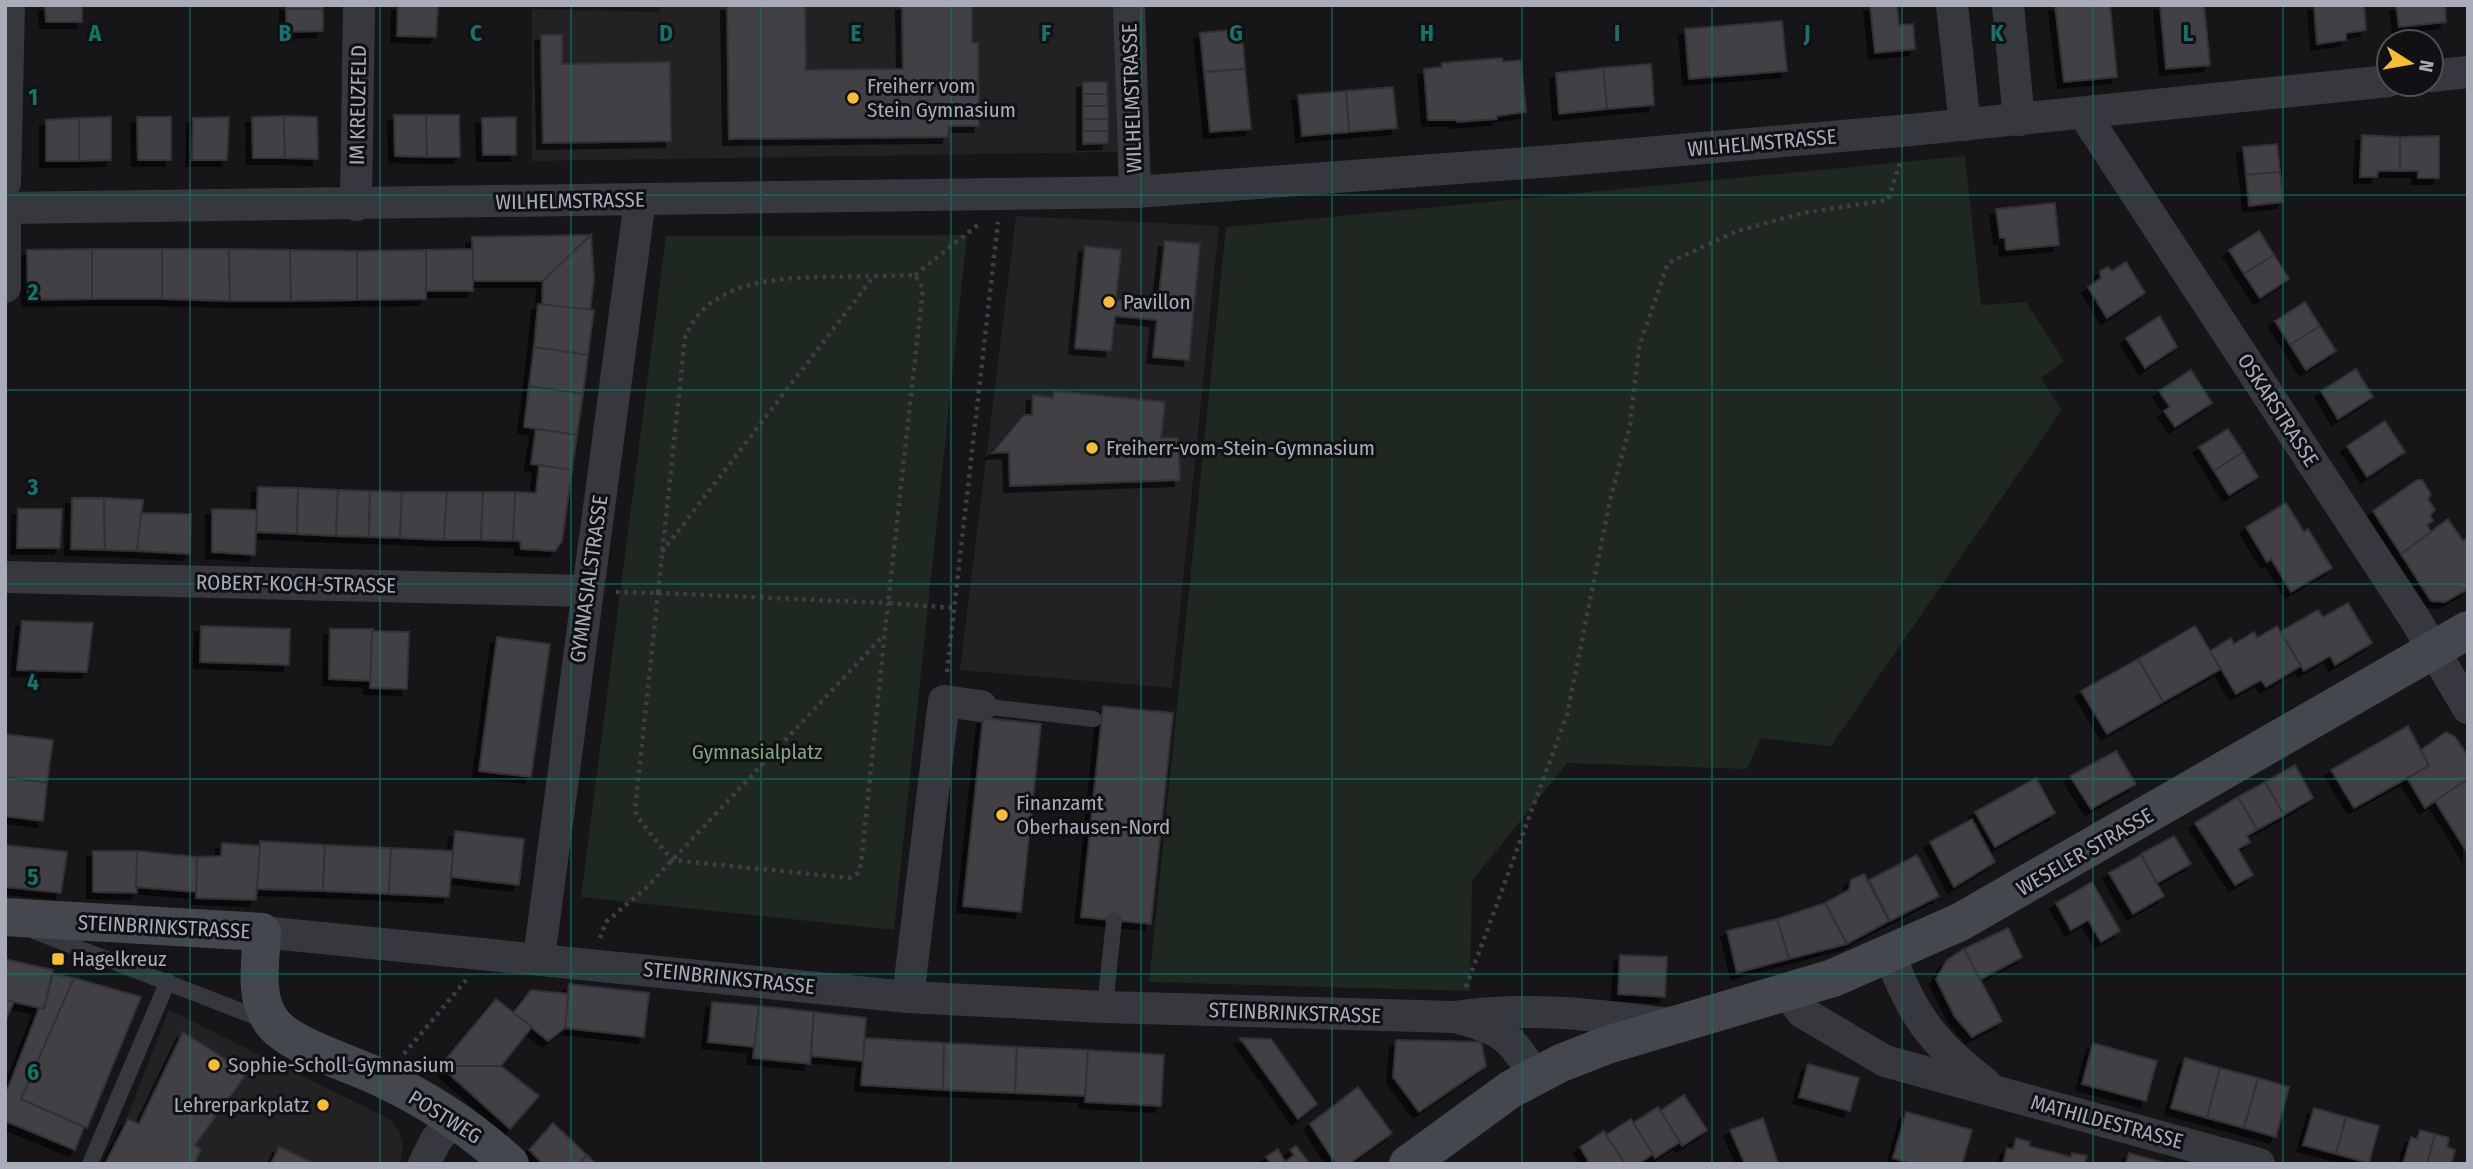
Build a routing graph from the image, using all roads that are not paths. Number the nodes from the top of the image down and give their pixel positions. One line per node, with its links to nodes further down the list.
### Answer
1 (9, 5): 12 (street)
2 (359, 5): 15 (street, IM KREUZFELD)
3 (1129, 5): 13 (street, WILHELMSTRASSE)
4 (1952, 5): 11 (street)
5 (2008, 5): 10 (street)
6 (2468, 72): 7 (street)
7 (2445, 74)
8 (2375, 83): 9 (street, WILHELMSTRASSE)
9 (2084, 114): 10 (street, WILHELMSTRASSE); 22 (street, OSKARSTRASSE)
10 (2019, 120): 11 (street, WILHELMSTRASSE)
11 (1965, 125): 13 (street, WILHELMSTRASSE)
12 (5, 183)
13 (1135, 192): 14 (street, WILHELMSTRASSE)
14 (640, 200): 15 (street, WILHELMSTRASSE); 20 (street, GYMNASIALSTRASSE)
15 (356, 205): 16 (street, WILHELMSTRASSE)
16 (5, 208)
17 (5, 218): 18 (street)
18 (5, 287)
19 (5, 578): 20 (street, ROBERT-KOCH-STRASSE)
20 (587, 591): 30 (street, GYMNASIALSTRASSE)
21 (2468, 630): 22 (main road, WESELER STRASSE)
22 (2434, 651): 24 (street, OSKARSTRASSE); 29 (main road, WESELER STRASSE)
23 (981, 706): 25 (lane); 33 (street)
24 (2468, 708)
25 (1094, 719)
26 (6, 917): 28 (main road, STEINBRINKSTRASSE); 31 (lane)
27 (1114, 920): 34 (lane)
28 (262, 932): 30 (street, STEINBRINKSTRASSE); 36 (main road)
29 (1890, 955): 32 (main road, WESELER STRASSE); 39 (street, MATHILDESTRASSE)
30 (539, 958): 33 (street, STEINBRINKSTRASSE)
31 (168, 981): 36 (lane); 42 (lane)
32 (1788, 993): 37 (main road, WESELER STRASSE); 39 (street, MATHILDESTRASSE)
33 (908, 997): 34 (street, STEINBRINKSTRASSE)
34 (1105, 1007): 35 (street, STEINBRINKSTRASSE)
35 (1454, 1017): 37 (street, STEINBRINKSTRASSE); 38 (street, STEINBRINKSTRASSE)
36 (272, 1023): 40 (main road, POSTWEG)
37 (1680, 1025): 38 (main road, WESELER STRASSE)
38 (1535, 1076): 41 (main road, WESELER STRASSE)
39 (1995, 1090): 45 (street, MATHILDESTRASSE)
40 (454, 1119): 43 (street); 44 (main road, POSTWEG)
41 (1425, 1159)
42 (90, 1164)
43 (424, 1164)
44 (510, 1164)
45 (2259, 1164)

